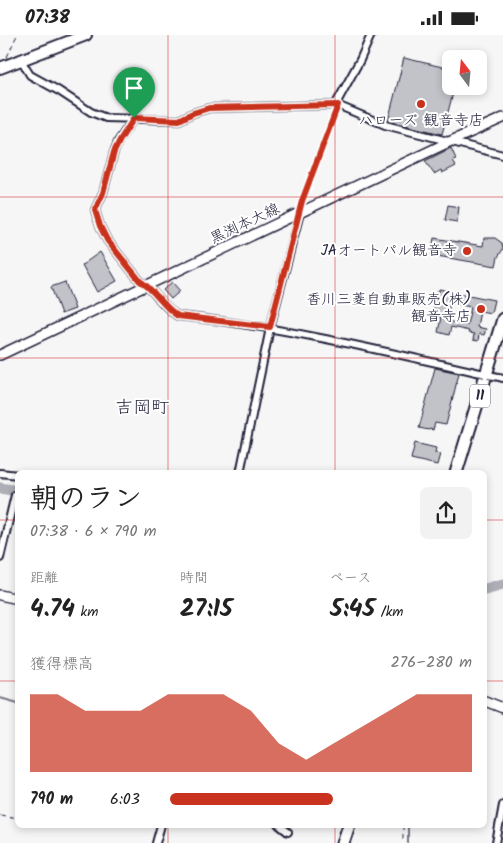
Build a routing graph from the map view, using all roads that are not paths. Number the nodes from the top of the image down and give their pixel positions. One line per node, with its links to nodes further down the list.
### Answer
1 (86, 35): 3 (main road)
2 (371, 35): 5 (street)
3 (21, 61): 4 (main road); 6 (street)
4 (5, 66)
5 (338, 105): 6 (street); 8 (street)
6 (134, 118): 11 (street)
7 (503, 118): 8 (main road, 黒渕本大線)
8 (451, 141): 9 (street); 10 (main road, 黒渕本大線)
9 (503, 155)
10 (300, 213): 11 (main road, 黒渕本大線); 13 (street)
11 (147, 285): 13 (street); 14 (main road, 黒渕本大線)
12 (503, 319): 15 (highway, 11)
13 (270, 327): 15 (street); 17 (street)
14 (0, 355)
15 (485, 377): 16 (street); 18 (highway, 11)
16 (503, 378)
17 (241, 470)
18 (457, 470)
19 (0, 473): 20 (street)
20 (15, 475)
21 (15, 495): 22 (street)
22 (0, 558)
23 (0, 595): 24 (main road)
24 (15, 598)
25 (487, 702): 26 (main road)
26 (503, 708)
27 (503, 805): 34 (street)
28 (160, 828): 32 (street)
29 (283, 828): 31 (street)
30 (347, 828): 33 (highway)
31 (288, 832)
32 (156, 843)
33 (343, 843)
34 (496, 843)

